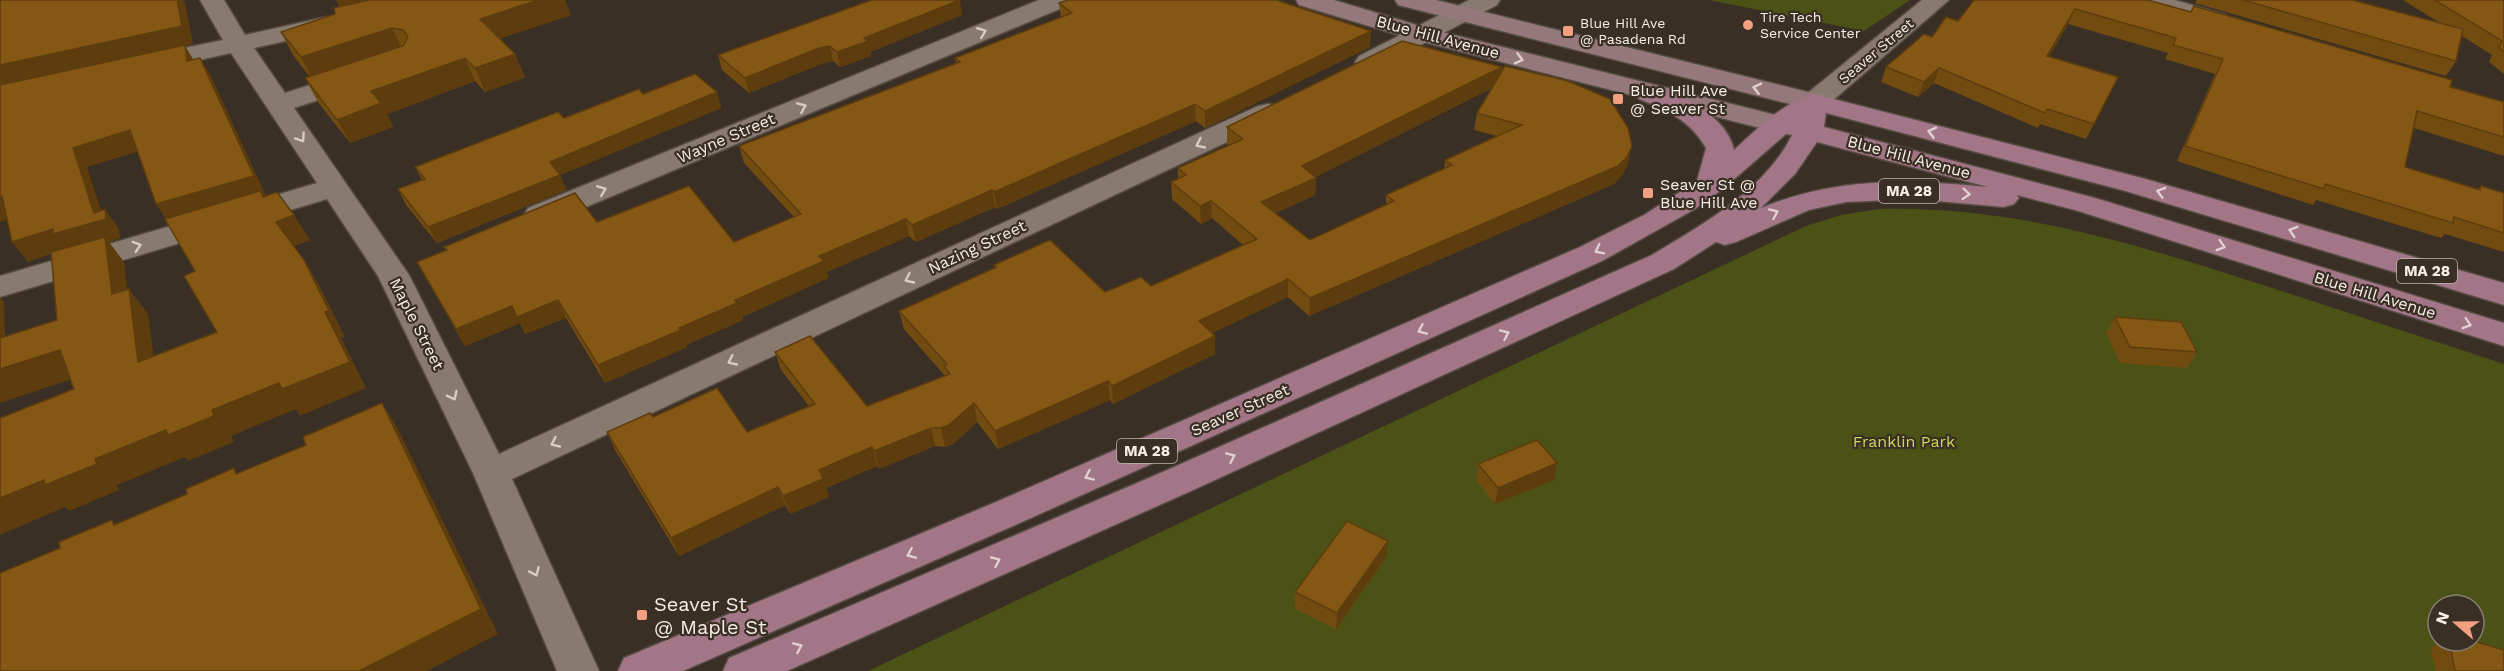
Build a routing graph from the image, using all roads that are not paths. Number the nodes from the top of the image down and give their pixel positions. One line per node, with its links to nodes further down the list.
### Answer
1 (212, 0): 12 (street, Maple Street)
2 (1060, 0): 24 (street, Wayne Street, one-way to 2)
3 (1308, 0): 11 (main road, Blue Hill Avenue)
4 (1407, 0): 8 (main road, Blue Hill Avenue)
5 (1488, 0): 8 (street)
6 (1937, 0): 18 (street, Seaver Street)
7 (2149, 0): 10 (street)
8 (1459, 15): 11 (street); 18 (main road, Blue Hill Avenue, one-way to 8)
9 (350, 20): 12 (street)
10 (2241, 27)
11 (1421, 34): 15 (street); 16 (main road, Blue Hill Avenue, one-way to 16)
12 (238, 44): 13 (street); 19 (street, Maple Street)
13 (126, 68)
14 (384, 68): 19 (street)
15 (1343, 75)
16 (1647, 93): 20 (main road, Blue Hill Avenue); 22 (main road)
17 (1293, 99): 30 (street, Nazing Street, one-way to 30)
18 (1814, 102): 20 (main road, Seaver Street / MA 28); 21 (main road); 28 (main road, Blue Hill Avenue / MA 28, one-way to 18)
19 (279, 104): 23 (street, Maple Street, one-way to 23)
20 (1778, 124): 21 (main road, Blue Hill Avenue); 22 (main road, Seaver Street / MA 28)
21 (1809, 131): 25 (main road, Blue Hill Avenue); 26 (main road)
22 (1711, 184): 32 (main road, Seaver Street / MA 28, one-way to 32)
23 (334, 188): 27 (street, one-way to 23); 30 (street, Maple Street, one-way to 30)
24 (511, 227)
25 (2165, 229): 26 (main road, MA 28, one-way to 25); 29 (main road, Blue Hill Avenue / MA 28, one-way to 29)
26 (1663, 262): 33 (main road, MA 28, one-way to 26)
27 (0, 287)
28 (2504, 294)
29 (2504, 335)
30 (491, 473): 31 (street, Maple Street, one-way to 31)
31 (578, 671)
32 (639, 671)
33 (744, 671)

